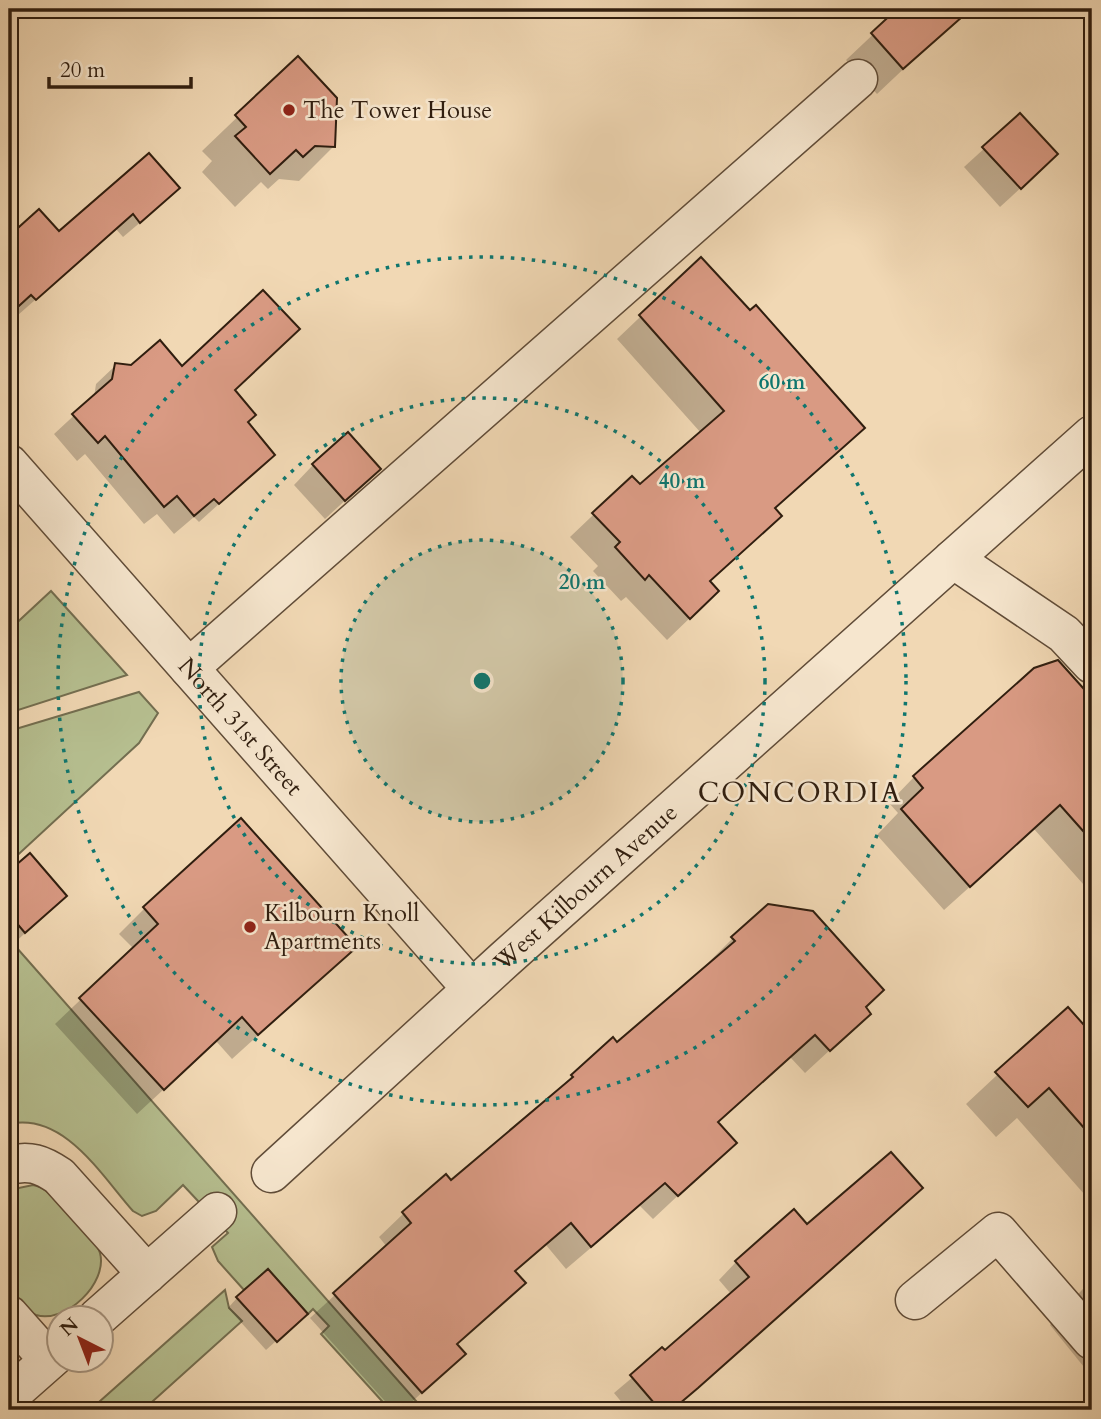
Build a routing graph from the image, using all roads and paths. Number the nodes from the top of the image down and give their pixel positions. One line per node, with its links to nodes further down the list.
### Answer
1 (858, 79): 6 (street)
2 (1092, 435): 4 (street, West Kilbourn Avenue)
3 (9, 464): 6 (street, North 31st Street)
4 (953, 559): 5 (street); 7 (street, West Kilbourn Avenue)
5 (1092, 664)
6 (189, 668): 7 (street, North 31st Street)
7 (472, 989): 9 (street, West Kilbourn Avenue)
8 (9, 1165): 11 (street)
9 (271, 1173)
10 (217, 1212): 11 (street)
11 (147, 1274): 13 (street)
12 (915, 1300): 15 (street)
13 (113, 1304)
14 (9, 1315): 16 (street)
15 (1092, 1340)
16 (46, 1348)
17 (46, 1362): 18 (street)
18 (9, 1396)

